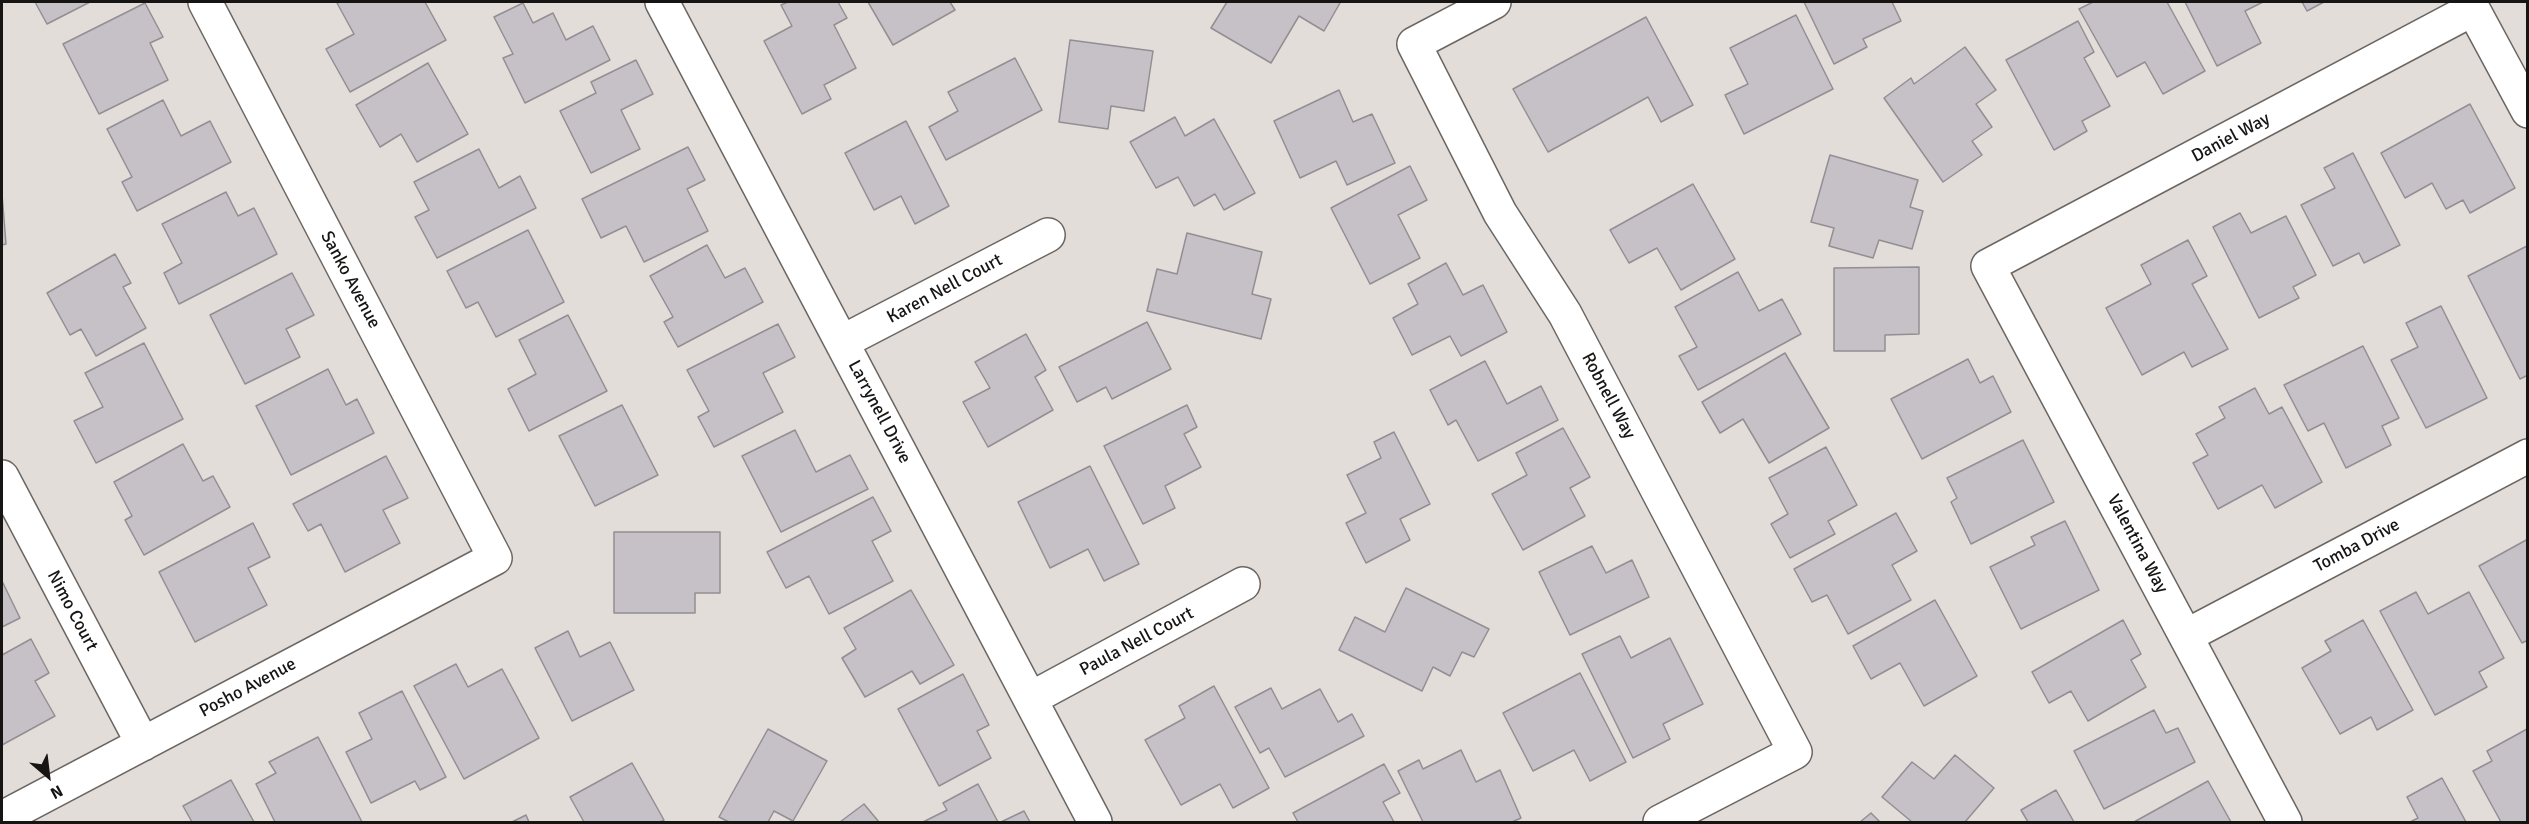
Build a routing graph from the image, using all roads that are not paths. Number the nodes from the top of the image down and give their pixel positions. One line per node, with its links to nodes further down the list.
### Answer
1 (205, 2): 10 (street, Sanko Avenue)
2 (662, 2): 7 (street, Larrynell Drive)
3 (1494, 2): 17 (street, Robnell Way)
4 (2528, 111): 6 (street, Daniel Way)
5 (1048, 235): 7 (street, Karen Nell Court)
6 (1988, 266): 12 (street, Valentina Way)
7 (842, 342): 13 (street, Larrynell Drive)
8 (2528, 456): 12 (street, Tomba Drive)
9 (2, 477): 14 (street, Nimo Court)
10 (495, 558): 14 (street, Posho Avenue)
11 (1243, 584): 13 (street, Paula Nell Court)
12 (2186, 636): 18 (street, Valentina Way)
13 (1030, 699): 16 (street, Larrynell Drive)
14 (142, 744): 15 (street, Posho Avenue)
15 (2, 818)
16 (1095, 822)
17 (1660, 822)
18 (2285, 822)

